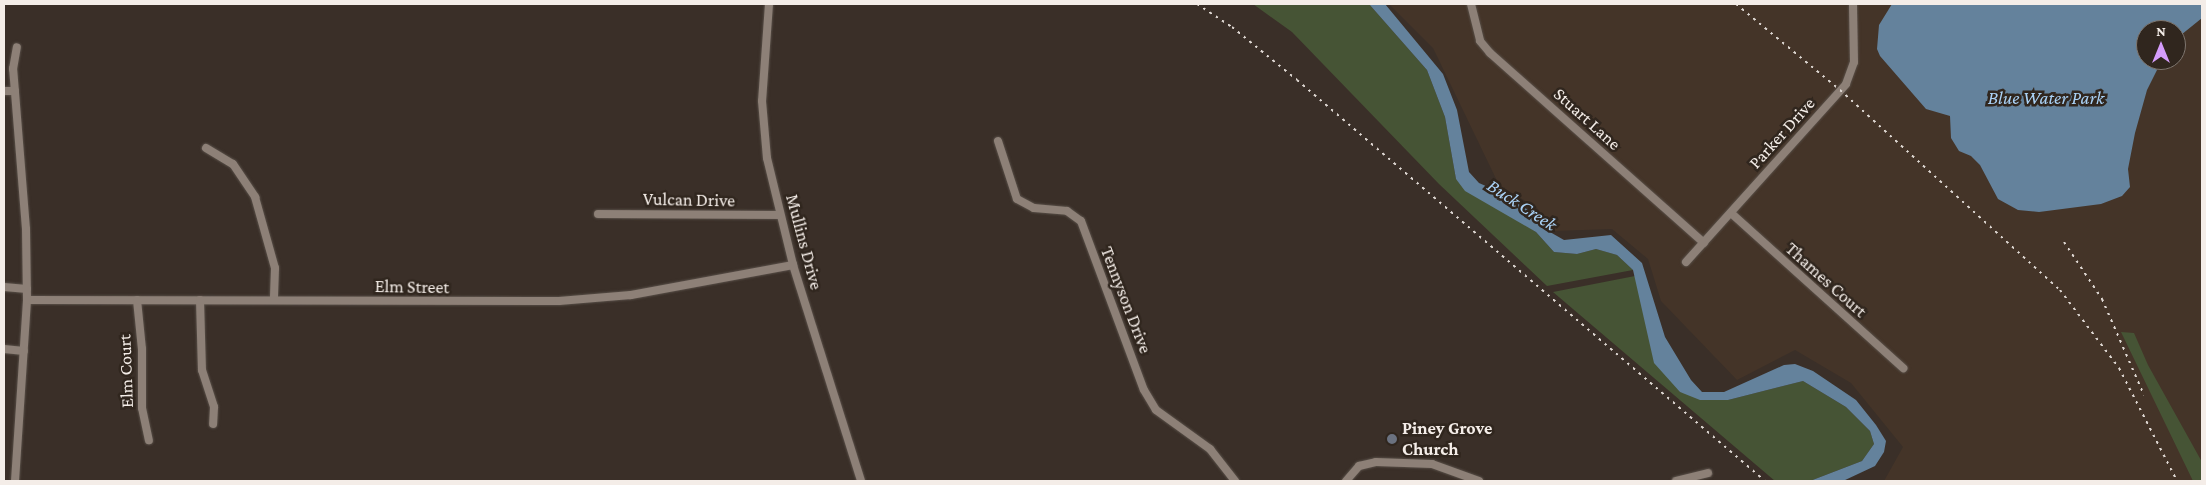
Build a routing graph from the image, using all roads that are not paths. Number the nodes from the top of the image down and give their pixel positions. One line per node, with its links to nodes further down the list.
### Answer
1 (769, 4): 11 (street, Mullins Drive)
2 (1471, 4): 12 (street, Stuart Lane)
3 (1853, 4): 9 (street, Parker Drive)
4 (17, 47): 6 (street)
5 (4, 91): 6 (street)
6 (14, 91): 16 (street)
7 (998, 141): 29 (street, Tennyson Drive)
8 (206, 148): 20 (street)
9 (1731, 213): 12 (street, Parker Drive); 23 (street, Thames Court)
10 (598, 214): 11 (street, Vulcan Drive)
11 (780, 215): 14 (street, Mullins Drive)
12 (1704, 243): 13 (street, Parker Drive)
13 (1686, 262)
14 (793, 265): 20 (street, Elm Street); 28 (street, Mullins Drive)
15 (4, 287): 16 (street)
16 (27, 289): 17 (street)
17 (27, 300): 18 (street, Elm Street); 22 (street)
18 (137, 300): 19 (street, Elm Street); 25 (street, Elm Court)
19 (200, 300): 20 (street, Elm Street); 24 (street)
20 (274, 300)
21 (4, 349): 22 (street)
22 (24, 351): 27 (street)
23 (1903, 368)
24 (213, 424)
25 (149, 440)
26 (1708, 472): 32 (street)
27 (15, 481)
28 (861, 481)
29 (1235, 481)
30 (1346, 481): 31 (street)
31 (1479, 481)
32 (1676, 481)

